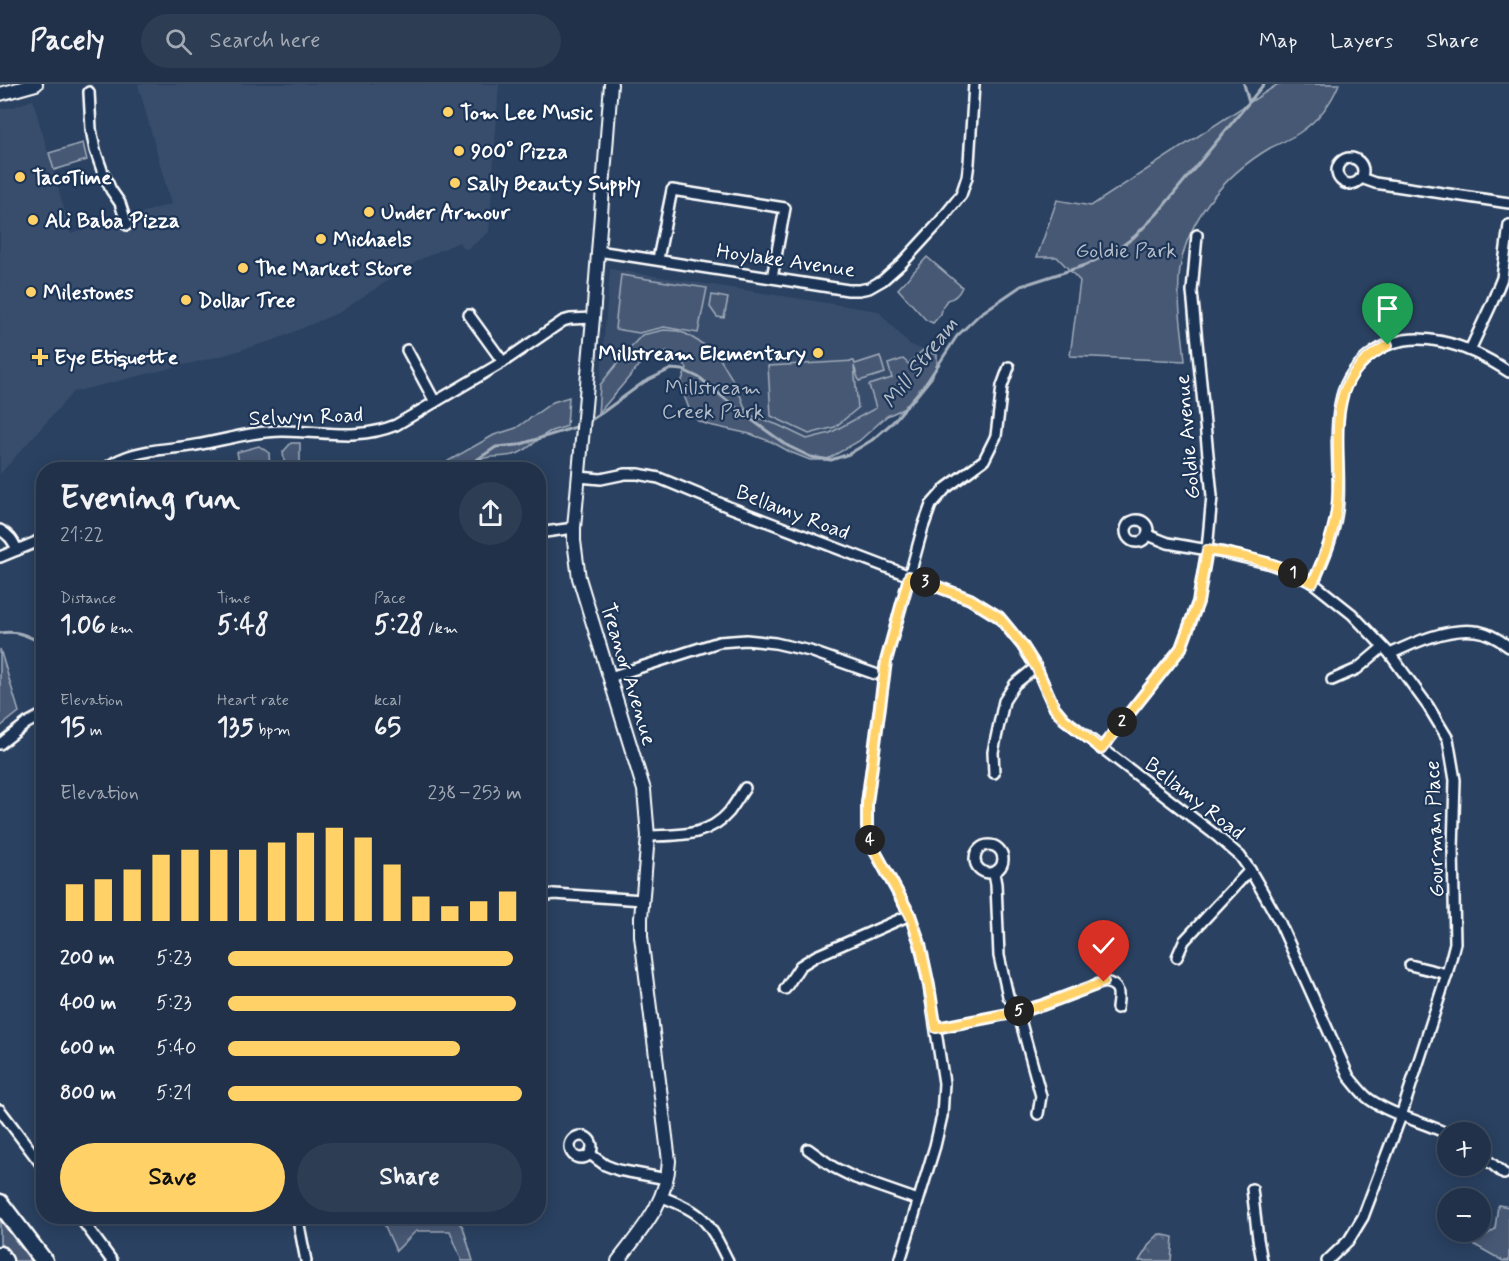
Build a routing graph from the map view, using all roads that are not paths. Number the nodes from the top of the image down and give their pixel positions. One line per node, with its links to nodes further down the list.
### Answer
1 (36, 84): 5 (street)
2 (612, 84): 11 (street, Treanor Avenue)
3 (974, 84): 13 (street, Hoylake Avenue)
4 (89, 92): 8 (street)
5 (0, 94)
6 (1361, 178): 7 (street)
7 (1509, 203)
8 (127, 225)
9 (1509, 225): 17 (street)
10 (1197, 234): 30 (street, Goldie Avenue)
11 (598, 251): 12 (street, Hoylake Avenue); 15 (street, Treanor Avenue)
12 (658, 259): 13 (street, Hoylake Avenue); 13 (street)
13 (772, 278)
14 (469, 315): 18 (street)
15 (593, 318): 18 (street, Selwyn Road); 23 (street, Treanor Avenue)
16 (407, 350): 21 (street)
17 (1470, 350): 20 (street); 33 (street)
18 (503, 362): 21 (street, Selwyn Road)
19 (1010, 367): 32 (street)
20 (1509, 372)
21 (435, 402): 22 (street, Selwyn Road)
22 (115, 462)
23 (579, 477): 24 (street, Treanor Avenue); 32 (street, Bellamy Road)
24 (574, 528): 26 (street); 38 (street, Treanor Avenue)
25 (0, 530): 29 (street)
26 (546, 532)
27 (1148, 536): 30 (street, Gourman Place)
28 (36, 542): 29 (street)
29 (17, 550): 31 (street)
30 (1207, 550): 33 (street, Gourman Place); 42 (street, Goldie Avenue)
31 (0, 557)
32 (909, 576): 36 (street, Bellamy Road); 50 (street)
33 (1313, 583): 35 (street, Gourman Place)
34 (1509, 647): 35 (street)
35 (1387, 651): 39 (street); 53 (street, Gourman Place)
36 (1036, 667): 42 (street, Bellamy Road); 43 (street)
37 (874, 674): 38 (street)
38 (610, 677): 45 (street, Treanor Avenue)
39 (1332, 680)
40 (36, 718): 41 (street)
41 (0, 744)
42 (1101, 749): 46 (street, Bellamy Road)
43 (994, 773)
44 (745, 788): 45 (street)
45 (648, 836): 49 (street, Treanor Avenue)
46 (1250, 870): 51 (street); 60 (street, Bellamy Road)
47 (994, 873): 56 (street)
48 (546, 896): 49 (street)
49 (643, 900): 67 (street, Treanor Avenue)
50 (910, 915): 54 (street); 57 (street)
51 (1177, 957)
52 (1410, 965): 53 (street)
53 (1447, 974): 60 (street, Gourman Place)
54 (785, 989)
55 (1117, 1008): 56 (street)
56 (1018, 1012): 57 (street); 59 (street)
57 (936, 1028): 70 (street)
58 (0, 1110): 64 (street)
59 (1038, 1114)
60 (1401, 1116): 61 (street, Bellamy Road); 83 (street, Gourman Place)
61 (1437, 1128)
62 (808, 1149): 70 (street)
63 (590, 1154): 67 (street)
64 (36, 1157)
65 (1491, 1163): 66 (street)
66 (1504, 1174)
67 (667, 1179): 69 (street, Treanor Avenue)
68 (1252, 1189): 82 (street)
69 (662, 1197): 79 (street, Treanor Avenue); 80 (street)
70 (918, 1200): 81 (street)
71 (0, 1203): 76 (highway)
72 (85, 1224): 77 (street)
73 (299, 1224): 78 (street)
74 (0, 1255): 75 (highway)
75 (4, 1261)
76 (44, 1261)
77 (112, 1261)
78 (306, 1261)
79 (618, 1261)
80 (728, 1261)
81 (900, 1261)
82 (1262, 1261)
83 (1328, 1261)

